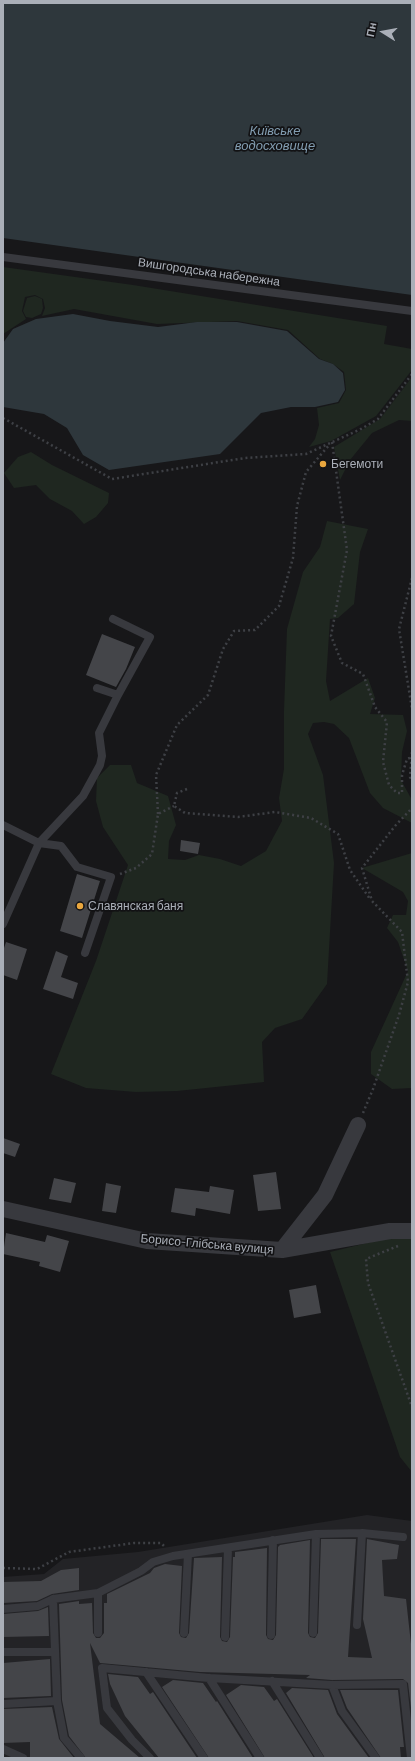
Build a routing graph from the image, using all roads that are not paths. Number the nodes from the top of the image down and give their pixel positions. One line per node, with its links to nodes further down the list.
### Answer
1 (3, 257): 2 (lane, Вишгородська набережна)
2 (412, 311)
3 (113, 619): 5 (lane)
4 (97, 688): 5 (lane)
5 (118, 695): 7 (lane)
6 (3, 825): 7 (lane)
7 (39, 843): 8 (lane); 9 (lane)
8 (3, 924)
9 (85, 953)
10 (358, 1125): 13 (street)
11 (3, 1209): 13 (street, Борисо-Глібська вулиця)
12 (412, 1231): 13 (street, Борисо-Глібська вулиця)
13 (282, 1250)
14 (362, 1533): 15 (lane); 16 (lane); 23 (lane)
15 (316, 1534): 17 (lane); 25 (lane)
16 (403, 1537)
17 (273, 1540): 18 (lane); 27 (lane)
18 (228, 1549): 19 (lane); 28 (lane)
19 (188, 1554): 20 (lane); 26 (lane)
20 (98, 1593): 21 (lane); 24 (lane)
21 (53, 1599): 22 (lane); 30 (lane)
22 (3, 1609)
23 (357, 1625)
24 (98, 1633)
25 (313, 1633)
26 (184, 1634)
27 (271, 1635)
28 (225, 1637)
29 (3, 1652): 30 (lane)
30 (54, 1652): 35 (lane)
31 (146, 1672): 32 (lane); 40 (lane); 41 (lane)
32 (209, 1678): 33 (lane); 42 (lane)
33 (272, 1681): 34 (lane); 43 (lane)
34 (332, 1685): 44 (lane); 45 (lane)
35 (57, 1701): 36 (lane); 39 (lane)
36 (3, 1704)
37 (3, 1749): 38 (lane)
38 (23, 1758)
39 (81, 1758)
40 (150, 1758)
41 (204, 1758)
42 (260, 1758)
43 (320, 1758)
44 (376, 1758)
45 (411, 1758)

